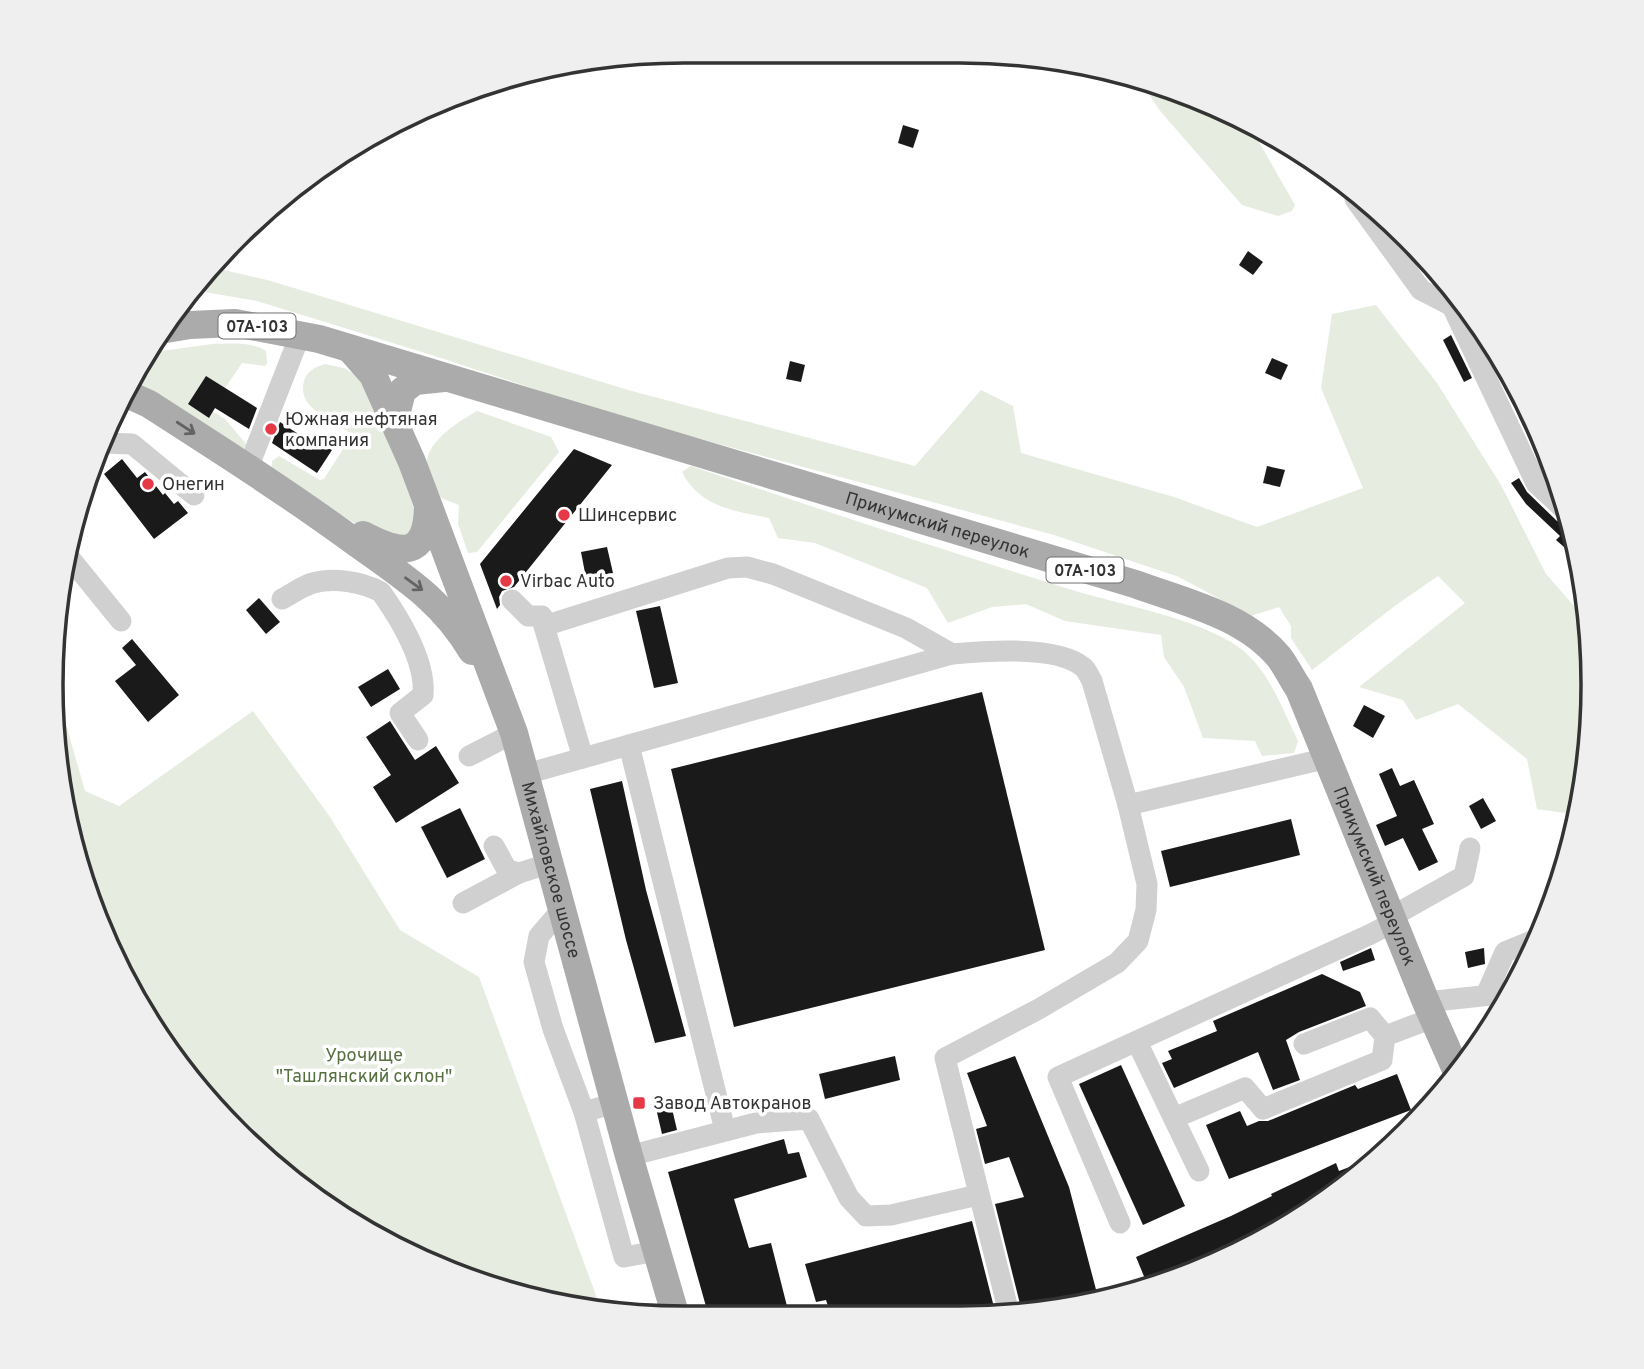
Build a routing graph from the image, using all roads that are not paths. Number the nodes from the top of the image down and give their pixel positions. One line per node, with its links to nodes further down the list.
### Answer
1 (1367, 215): 11 (street)
2 (176, 327): 3 (main road, 07А-103)
3 (300, 335): 4 (main road, 07А-103); 9 (street)
4 (351, 350): 5 (main road, Прикумский переулок / 07А-103); 7 (main road, Михайловское шоссе)
5 (446, 378): 7 (main road); 26 (main road, Прикумский переулок / 07А-103)
6 (134, 397): 9 (main road, one-way to 9)
7 (398, 433): 12 (main road, Михайловское шоссе)
8 (112, 443): 10 (street)
9 (248, 468): 13 (main road)
10 (194, 495)
11 (1552, 499)
12 (428, 506): 13 (main road); 20 (main road, Михайловское шоссе)
13 (316, 513): 20 (main road, one-way to 20)
14 (75, 563): 17 (street)
15 (282, 599): 22 (street)
16 (512, 600): 18 (street)
17 (121, 621)
18 (544, 626): 19 (street); 25 (street)
19 (952, 654): 23 (street); 28 (street)
20 (503, 701): 21 (main road, Михайловское шоссе)
21 (514, 733): 24 (street); 27 (main road, Михайловское шоссе)
22 (418, 740)
23 (629, 745): 25 (street); 47 (street)
24 (469, 756)
25 (583, 758): 27 (street)
26 (1328, 758): 28 (street); 35 (main road, Прикумский переулок / 07А-103)
27 (526, 774): 31 (main road, Михайловское шоссе)
28 (1128, 805): 50 (street)
29 (494, 846): 32 (street)
30 (1470, 848): 35 (street)
31 (551, 863): 32 (street); 34 (main road, Михайловское шоссе)
32 (519, 873): 33 (street)
33 (463, 903)
34 (563, 908): 44 (main road, Михайловское шоссе); 45 (street)
35 (1393, 919): 39 (main road, Прикумский переулок / 07А-103); 41 (street)
36 (1524, 944): 38 (street)
37 (1499, 994): 38 (street)
38 (1486, 995): 39 (street)
39 (1429, 1010): 40 (street); 43 (main road, Прикумский переулок / 07А-103)
40 (1385, 1036): 42 (street); 46 (street)
41 (1136, 1042): 46 (street); 51 (street)
42 (1304, 1044)
43 (1453, 1063)
44 (615, 1103): 45 (street); 48 (main road, Михайловское шоссе)
45 (584, 1112): 52 (street)
46 (1174, 1118): 49 (street)
47 (725, 1130): 48 (street); 50 (street)
48 (629, 1156): 52 (main road, Михайловское шоссе)
49 (1199, 1171)
50 (978, 1195): 53 (street)
51 (1120, 1223)
52 (657, 1251): 54 (main road, Михайловское шоссе)
53 (1007, 1304)
54 (673, 1306)

